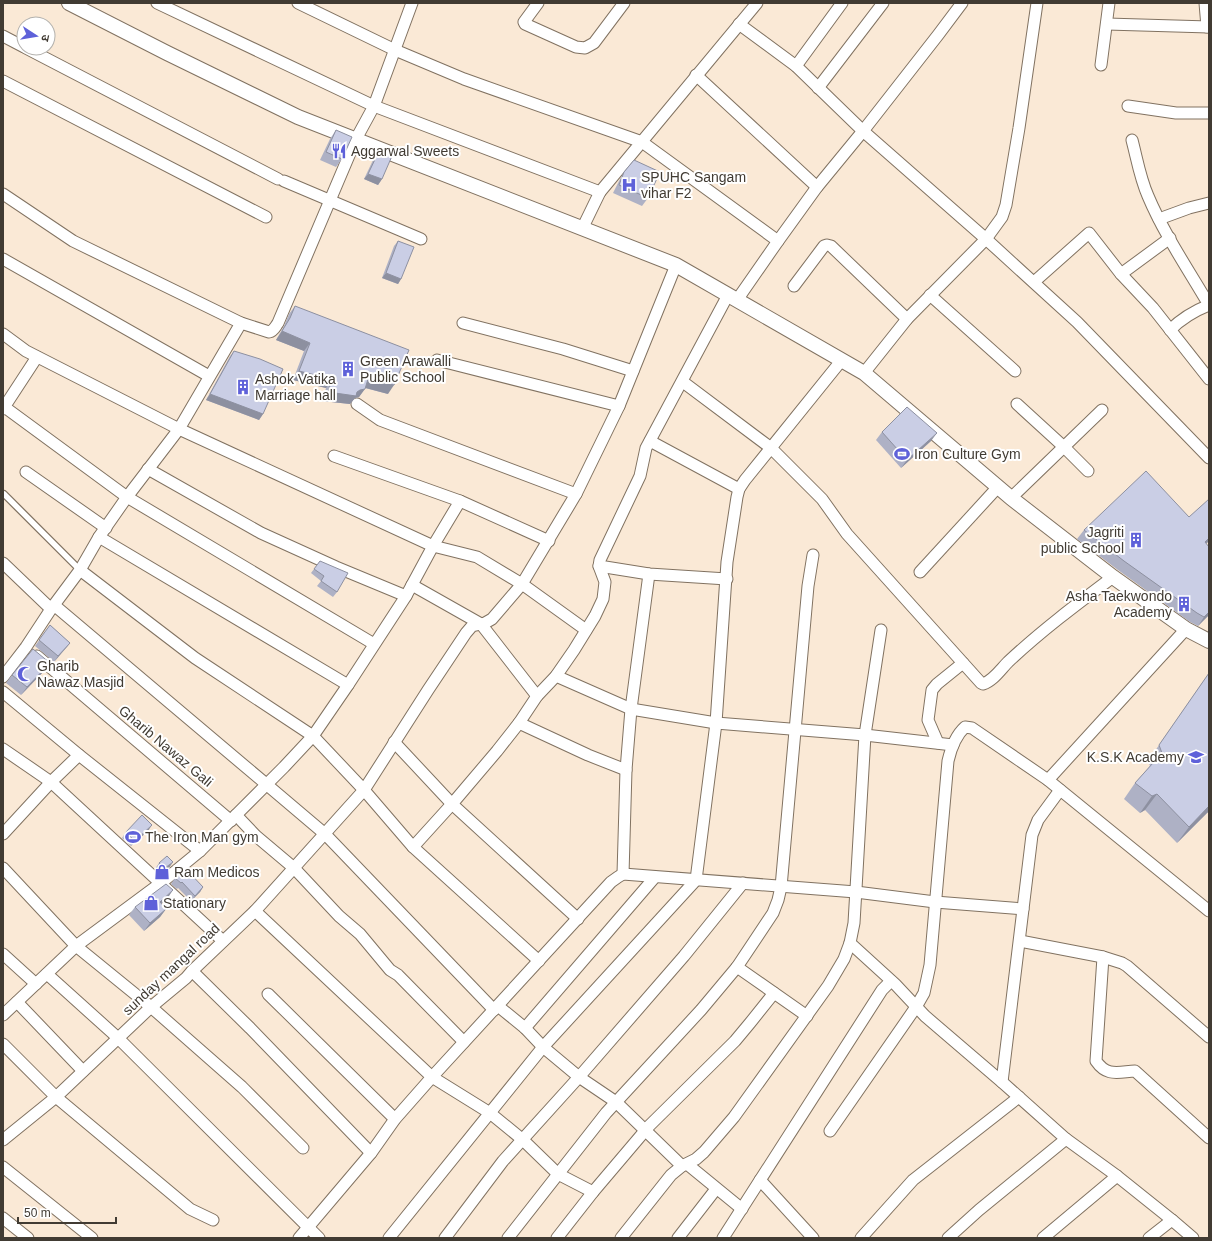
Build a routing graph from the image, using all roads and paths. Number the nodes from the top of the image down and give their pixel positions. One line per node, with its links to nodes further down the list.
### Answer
1 (69, 3): 30 (street)
2 (157, 3): 26 (street)
3 (298, 3): 19 (street)
4 (538, 3): 5 (street)
5 (624, 3)
6 (757, 3): 14 (street)
7 (842, 3): 22 (street)
8 (884, 3): 25 (street)
9 (962, 3): 29 (street)
10 (1037, 3): 43 (street)
11 (1109, 3): 15 (street)
12 (1204, 3): 16 (street)
13 (408, 4): 19 (street)
14 (739, 24): 22 (street); 23 (street)
15 (1107, 24): 16 (street); 21 (street)
16 (1208, 27)
17 (3, 36): 18 (street)
18 (16, 42)
19 (395, 50): 26 (street); 32 (street)
20 (42, 56): 36 (street)
21 (1101, 64)
22 (796, 66): 25 (street)
23 (696, 75): 32 (street); 33 (street)
24 (3, 81): 38 (street)
25 (818, 88): 29 (street)
26 (374, 106): 30 (street); 34 (street)
27 (1128, 106): 28 (street)
28 (1209, 113)
29 (863, 131): 33 (street); 43 (street)
30 (356, 139): 36 (street); 40 (street)
31 (1132, 140): 39 (street)
32 (642, 142): 34 (street); 44 (street)
33 (817, 187): 44 (street)
34 (600, 192): 40 (street)
35 (3, 194): 54 (street)
36 (330, 200): 42 (street); 54 (street)
37 (1209, 203): 39 (street)
38 (266, 217)
39 (1159, 219): 41 (street)
40 (582, 228): 46 (street)
41 (1170, 238): 47 (street); 52 (street)
42 (421, 239)
43 (986, 239): 48 (street); 50 (street)
44 (778, 241): 51 (street)
45 (3, 259): 64 (street)
46 (676, 265): 51 (street); 61 (street, sunday mangal road)
47 (1121, 274): 48 (street); 56 (street)
48 (1034, 282): 77 (street)
49 (794, 286): 53 (street)
50 (930, 294): 53 (street); 62 (street)
51 (733, 298): 60 (street); 66 (street)
52 (1209, 305): 56 (street)
53 (907, 319): 63 (street)
54 (241, 322): 64 (street)
55 (463, 323): 61 (street)
56 (1170, 330): 65 (street)
57 (3, 334): 58 (street)
58 (37, 357): 70 (street); 72 (street)
59 (437, 360): 69 (street)
60 (841, 361): 63 (street); 75 (street)
61 (633, 371): 69 (street, sunday mangal road)
62 (1015, 371)
63 (864, 373): 81 (street)
64 (209, 376): 72 (street)
65 (1209, 379)
66 (683, 382): 73 (street); 75 (street)
67 (357, 404): 83 (street)
68 (1017, 404): 74 (street)
69 (619, 406): 83 (street, sunday mangal road)
70 (3, 407): 85 (street)
71 (1102, 410): 74 (street)
72 (179, 429): 78 (street); 91 (street)
73 (650, 441): 82 (street); 94 (street)
74 (1064, 447): 80 (street); 86 (street)
75 (771, 448): 82 (street); 111 (street)
76 (334, 456): 87 (street)
77 (1209, 458)
78 (148, 468): 85 (street); 102 (street)
79 (26, 472): 88 (street)
80 (1088, 472)
81 (997, 488): 86 (street); 96 (street)
82 (739, 489): 99 (street)
83 (576, 494): 90 (street, sunday mangal road)
84 (3, 495): 95 (lane)
85 (127, 497): 88 (street); 109 (street)
86 (1011, 498): 98 (street)
87 (460, 501): 90 (street); 91 (street)
88 (106, 528): 89 (street)
89 (100, 537): 95 (street); 114 (street)
90 (549, 541): 100 (street, sunday mangal road)
91 (433, 546): 100 (street); 101 (street)
92 (813, 555): 120 (street)
93 (3, 563): 103 (street)
94 (600, 566): 97 (street); 106 (street)
95 (80, 570): 103 (street); 122 (street)
96 (920, 572)
97 (649, 574): 99 (street); 117 (street)
98 (1114, 577): 105 (street); 111 (street)
99 (727, 579): 119 (street)
100 (522, 584): 104 (street, sunday mangal road); 106 (street)
101 (412, 586): 102 (street); 104 (street)
102 (406, 596): 109 (street)
103 (52, 607): 110 (street); 131 (street)
104 (481, 624): 116 (street); 123 (street, sunday mangal road)
105 (1186, 629): 108 (street); 129 (street)
106 (586, 630): 112 (street)
107 (880, 630): 121 (street)
108 (1209, 641)
109 (374, 644): 114 (street)
110 (26, 646): 113 (street); 135 (street, Gharib Nawaz Gali)
111 (963, 663): 124 (street)
112 (556, 676): 116 (street); 117 (street)
113 (3, 677)
114 (348, 685): 122 (street)
115 (3, 692): 127 (street)
116 (537, 696): 118 (street)
117 (631, 709): 119 (street); 128 (street)
118 (519, 723): 128 (street); 134 (street)
119 (716, 724): 120 (street); 144 (street)
120 (794, 730): 121 (street); 147 (street)
121 (865, 735): 124 (street); 148 (street)
122 (312, 736): 131 (street); 132 (street)
123 (394, 742): 132 (street, sunday mangal road); 134 (street)
124 (938, 743): 125 (street)
125 (952, 744): 129 (street); 149 (street)
126 (3, 749): 130 (street)
127 (79, 755): 130 (street); 139 (street)
128 (626, 770): 142 (street)
129 (1048, 780): 133 (street)
130 (51, 782): 136 (street); 145 (street)
131 (266, 784): 135 (street); 137 (street)
132 (364, 790): 137 (street, sunday mangal road); 138 (street)
133 (1060, 790): 150 (street); 152 (street)
134 (452, 804): 138 (street); 153 (street)
135 (234, 818): 139 (street); 141 (street, Gharib Nawaz Gali)
136 (3, 834)
137 (324, 834): 141 (street, sunday mangal road); 171 (street)
138 (413, 847): 160 (street)
139 (200, 851): 145 (street)
140 (3, 868): 157 (street)
141 (294, 868): 151 (street, sunday mangal road); 177 (street, Gharib Nawaz Gali)
142 (623, 874): 143 (street); 153 (street)
143 (655, 877): 144 (street); 174 (street)
144 (696, 880): 146 (street); 179 (street)
145 (161, 884): 154 (street); 157 (street)
146 (743, 884): 147 (street); 182 (street)
147 (782, 887): 148 (street); 161 (street)
148 (856, 892): 149 (street); 155 (street)
149 (935, 902): 150 (street); 170 (street)
150 (1023, 909): 156 (street)
151 (255, 910): 154 (street, sunday mangal road); 181 (street)
152 (1209, 911)
153 (578, 919): 160 (street)
154 (223, 941): 162 (street, sunday mangal road)
155 (850, 942): 164 (street); 173 (street)
156 (1020, 942): 159 (street); 183 (street)
157 (76, 946): 163 (street); 169 (street)
158 (3, 954): 165 (street)
159 (1103, 957): 175 (street); 191 (street)
160 (539, 961): 171 (street)
161 (737, 967): 166 (street); 186 (street)
162 (192, 971): 169 (street, sunday mangal road); 196 (street)
163 (47, 974): 165 (street); 176 (street)
164 (891, 981): 170 (street); 201 (street)
165 (36, 984): 168 (street)
166 (774, 993): 173 (street); 189 (street)
167 (268, 994): 188 (street)
168 (17, 1002): 172 (street); 180 (street)
169 (152, 1007): 176 (street, sunday mangal road); 195 (street)
170 (916, 1007): 183 (street); 190 (street)
171 (496, 1008): 174 (street); 177 (street)
172 (3, 1015)
173 (807, 1016): 197 (street)
174 (525, 1028): 179 (street)
175 (1209, 1037)
176 (118, 1038): 180 (street, sunday mangal road); 208 (street)
177 (464, 1042): 181 (street)
178 (3, 1044): 184 (street)
179 (543, 1047): 182 (street); 187 (street)
180 (84, 1071): 184 (street, sunday mangal road)
181 (432, 1077): 187 (street); 188 (street)
182 (580, 1077): 186 (street); 194 (street)
183 (1002, 1082): 185 (street)
184 (56, 1097): 193 (street, sunday mangal road); 206 (street)
185 (1019, 1097): 192 (street); 221 (street)
186 (616, 1102): 189 (street); 199 (street)
187 (490, 1113): 194 (street); 213 (street)
188 (395, 1119): 196 (street)
189 (645, 1130): 197 (street); 203 (street)
190 (830, 1131)
191 (1209, 1138)
192 (1066, 1139): 200 (street); 222 (street)
193 (3, 1140)
194 (522, 1140): 199 (street); 214 (street)
195 (303, 1148)
196 (371, 1153): 208 (street)
197 (685, 1165): 202 (street); 217 (street)
198 (3, 1167): 209 (street)
199 (558, 1174): 203 (street); 215 (street)
200 (1117, 1176): 207 (street); 223 (street)
201 (760, 1180): 204 (street); 220 (street)
202 (716, 1189): 204 (street); 218 (street)
203 (593, 1192): 216 (street)
204 (742, 1209): 219 (street)
205 (3, 1218): 210 (street)
206 (213, 1220)
207 (1172, 1220): 224 (street); 225 (street)
208 (309, 1227): 211 (street); 212 (street)
209 (87, 1237)
210 (28, 1238)
211 (299, 1238)
212 (319, 1238)
213 (389, 1238)
214 (445, 1238)
215 (508, 1238)
216 (557, 1238)
217 (621, 1238)
218 (678, 1238)
219 (723, 1238)
220 (813, 1238)
221 (861, 1238)
222 (948, 1238)
223 (1043, 1238)
224 (1149, 1238)
225 (1192, 1238)

